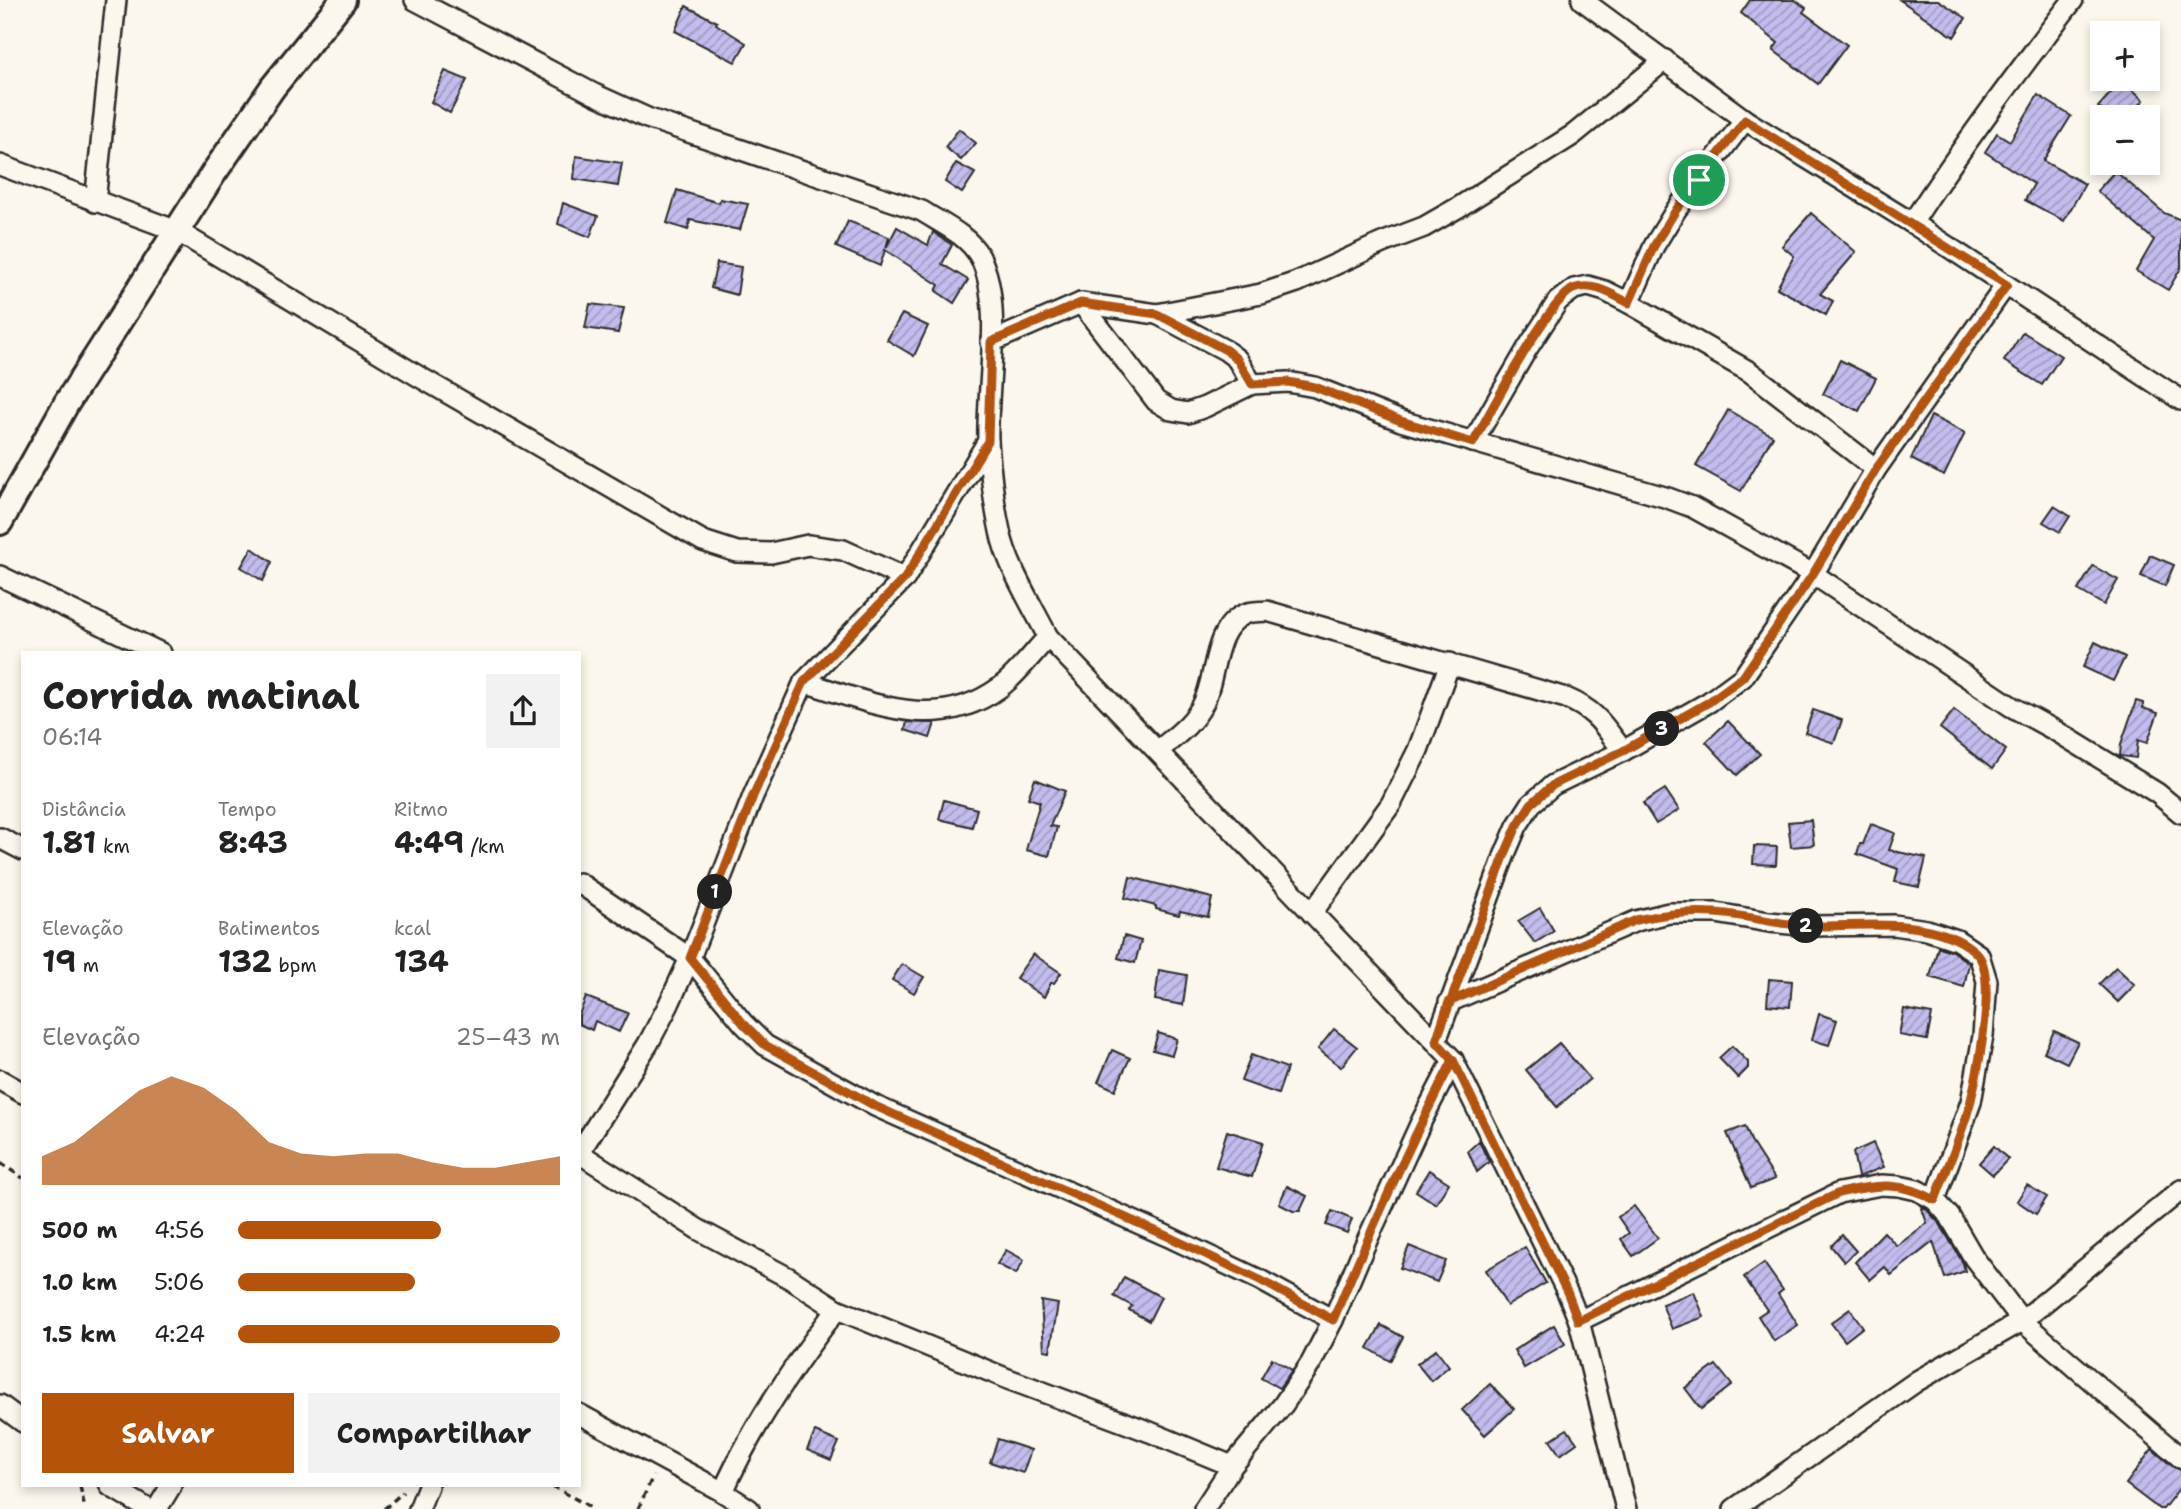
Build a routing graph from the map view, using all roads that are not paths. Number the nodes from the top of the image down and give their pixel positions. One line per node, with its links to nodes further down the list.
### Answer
1 (116, 0): 9 (street)
2 (343, 0): 11 (street)
3 (415, 0): 16 (street)
4 (1582, 0): 6 (street)
5 (2073, 0): 10 (street)
6 (1665, 60): 7 (street); 15 (street)
7 (1745, 120): 10 (street); 14 (street)
8 (0, 165): 9 (street)
9 (95, 202): 11 (street)
10 (1912, 223): 12 (street)
11 (177, 231): 22 (street); 25 (street)
12 (2007, 285): 18 (street); 21 (street)
13 (1081, 303): 15 (street); 16 (street); 17 (street)
14 (1629, 303): 20 (street); 21 (street)
15 (1157, 314): 17 (street)
16 (991, 342): 19 (street)
17 (1252, 384): 20 (street)
18 (2181, 400)
19 (988, 441): 25 (street); 26 (street)
20 (1473, 443): 23 (street)
21 (1876, 469): 23 (street)
22 (0, 522)
23 (1813, 574): 31 (street); 32 (street)
24 (0, 576): 27 (street)
25 (905, 578): 29 (street)
26 (1048, 637): 29 (street); 30 (street)
27 (158, 651)
28 (1450, 663): 30 (street); 31 (street); 36 (street)
29 (804, 682): 37 (street)
30 (1158, 751): 36 (street)
31 (1623, 751): 38 (street)
32 (2181, 813)
33 (0, 838): 34 (street)
34 (21, 849)
35 (581, 884): 37 (street)
36 (1312, 913): 39 (street)
37 (690, 958): 43 (street); 48 (street)
38 (1449, 1002): 39 (street); 46 (street)
39 (1436, 1041): 40 (street)
40 (1453, 1060): 48 (street); 49 (street)
41 (0, 1080): 42 (street)
42 (21, 1093)
43 (581, 1150)
44 (581, 1154): 47 (street)
45 (2181, 1190): 50 (street)
46 (1935, 1200): 49 (street); 50 (street)
47 (837, 1309): 55 (street); 59 (street)
48 (1333, 1320): 55 (street)
49 (1578, 1321): 65 (street)
50 (2022, 1321): 54 (street); 66 (street)
51 (0, 1405): 53 (street)
52 (581, 1415): 59 (street)
53 (21, 1421)
54 (2181, 1458)
55 (1232, 1466): 64 (street)
56 (112, 1487): 60 (street)
57 (170, 1487): 61 (street)
58 (428, 1487): 62 (street)
59 (723, 1492): 63 (street)
60 (148, 1509)
61 (157, 1509)
62 (419, 1509)
63 (749, 1509)
64 (1203, 1509)
65 (1626, 1509)
66 (1734, 1509)

